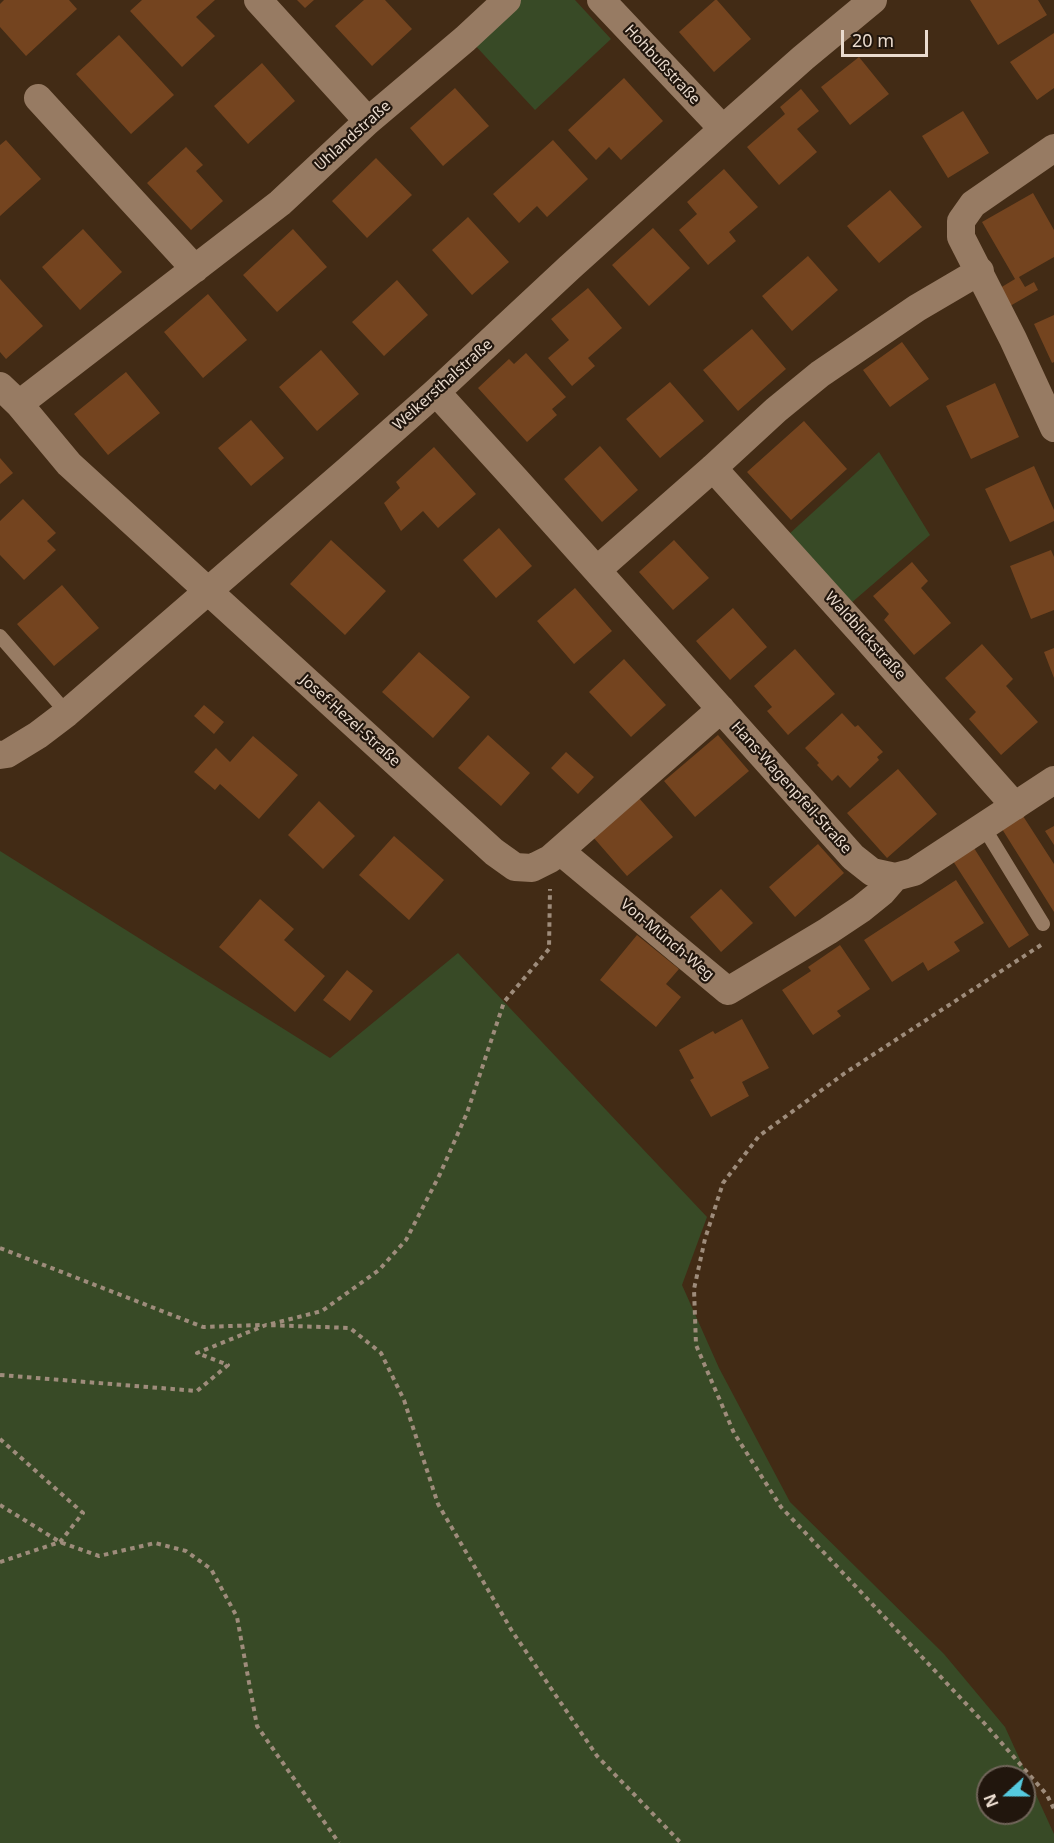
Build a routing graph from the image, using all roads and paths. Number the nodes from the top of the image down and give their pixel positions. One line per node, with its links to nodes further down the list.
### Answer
1 (258, 0): 6 (street)
2 (507, 0): 6 (street, Uhlandstraße)
3 (601, 0): 7 (street, Hohbußstraße)
4 (873, 0): 7 (street, Weikersthalstraße)
5 (38, 98): 9 (street)
6 (368, 121): 9 (street, Uhlandstraße)
7 (723, 129): 11 (street, Weikersthalstraße)
8 (1054, 148): 10 (street)
9 (195, 269): 12 (street, Uhlandstraße)
10 (980, 271): 13 (street); 14 (street)
11 (436, 392): 15 (street, Hans-Wagenpfeil-Straße); 16 (street, Weikersthalstraße)
12 (10, 395): 16 (street, Josef-Hezel-Straße)
13 (1054, 428)
14 (713, 468): 15 (street); 22 (street, Waldblickstraße)
15 (597, 570): 18 (street, Hans-Wagenpfeil-Straße)
16 (207, 591): 19 (street, Weikersthalstraße); 24 (street, Josef-Hezel-Straße)
17 (0, 636): 19 (lane)
18 (721, 709): 24 (street, Josef-Hezel-Straße); 25 (street, Hans-Wagenpfeil-Straße)
19 (67, 713): 20 (street, Weikersthalstraße)
20 (0, 755)
21 (1054, 780): 22 (street)
22 (1015, 806): 23 (street)
23 (983, 826): 25 (street); 26 (lane)
24 (555, 855): 25 (street, Von-Münch-Weg); 29 (path)
25 (895, 877)
26 (1043, 924)
27 (1041, 945): 35 (path)
28 (0, 1248): 29 (path)
29 (266, 1325): 30 (path); 37 (path)
30 (0, 1375)
31 (0, 1438): 33 (path)
32 (0, 1505): 33 (path)
33 (60, 1542): 34 (path); 36 (path)
34 (0, 1562)
35 (1054, 1809)
36 (339, 1843)
37 (681, 1843)

